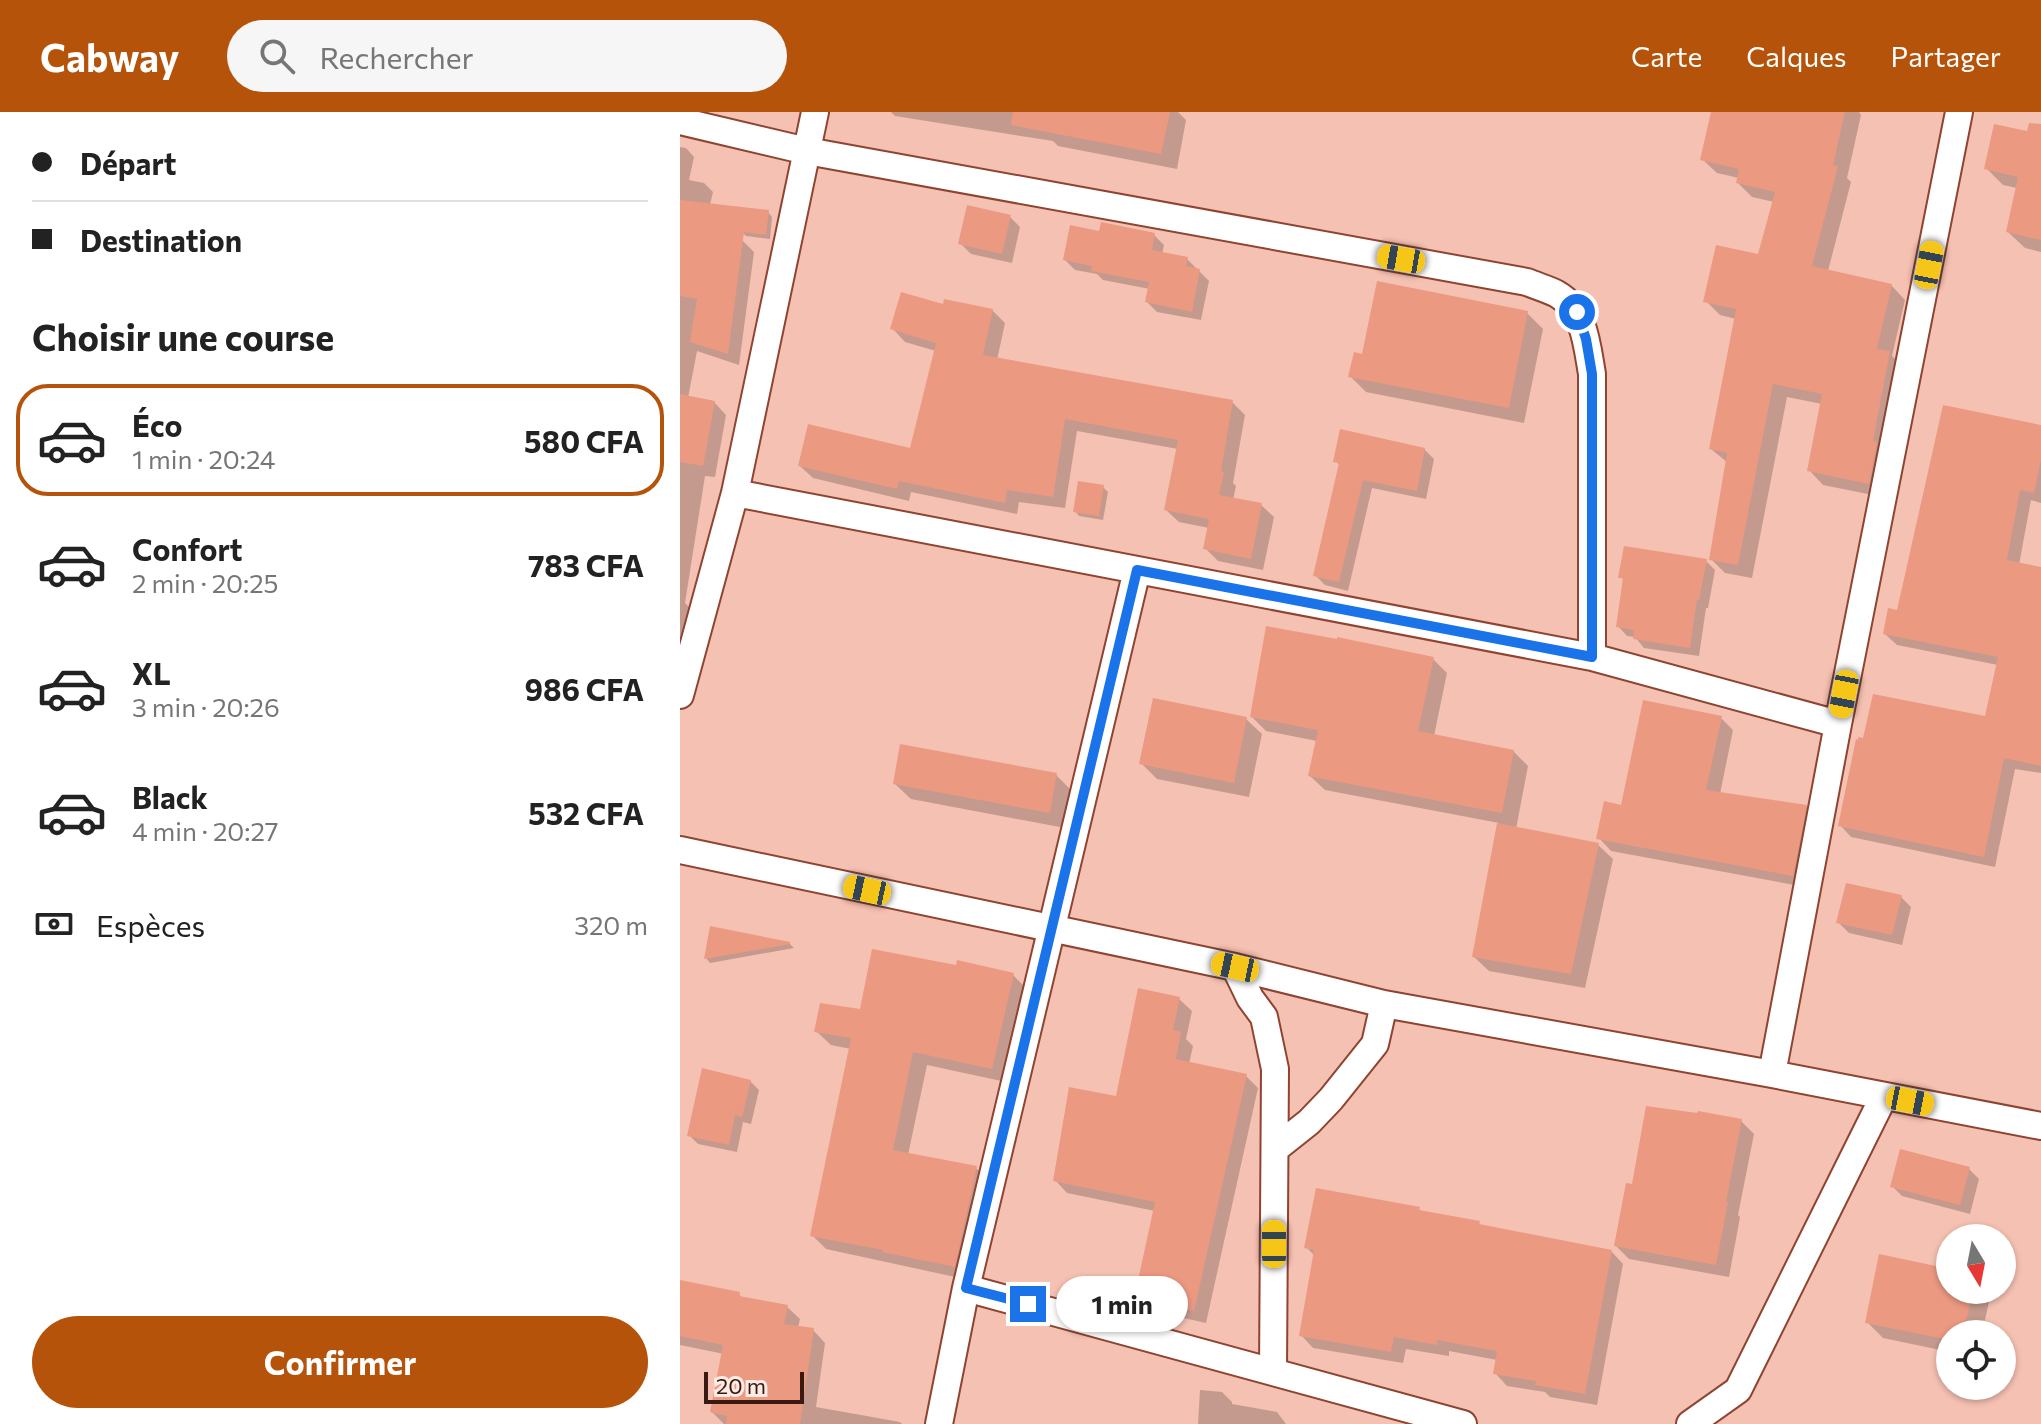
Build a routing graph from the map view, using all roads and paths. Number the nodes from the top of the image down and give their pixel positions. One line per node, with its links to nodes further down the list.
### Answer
1 (815, 112): 4 (street)
2 (1959, 112): 9 (street)
3 (680, 121): 4 (street)
4 (807, 151): 5 (street); 7 (street)
5 (735, 493): 6 (street); 8 (street)
6 (1137, 570): 7 (street); 11 (street)
7 (1592, 657): 9 (street)
8 (680, 695)
9 (1838, 724): 14 (street)
10 (680, 850): 11 (street)
11 (1051, 929): 12 (street); 18 (street)
12 (1235, 967): 13 (street); 17 (street)
13 (1384, 1004): 14 (street); 17 (street)
14 (1772, 1074): 15 (street)
15 (1884, 1096): 16 (street); 22 (street)
16 (2041, 1126)
17 (1275, 1149): 19 (street)
18 (966, 1288): 19 (street); 20 (street)
19 (1273, 1371): 21 (street)
20 (939, 1424)
21 (1463, 1424)
22 (1690, 1424)

